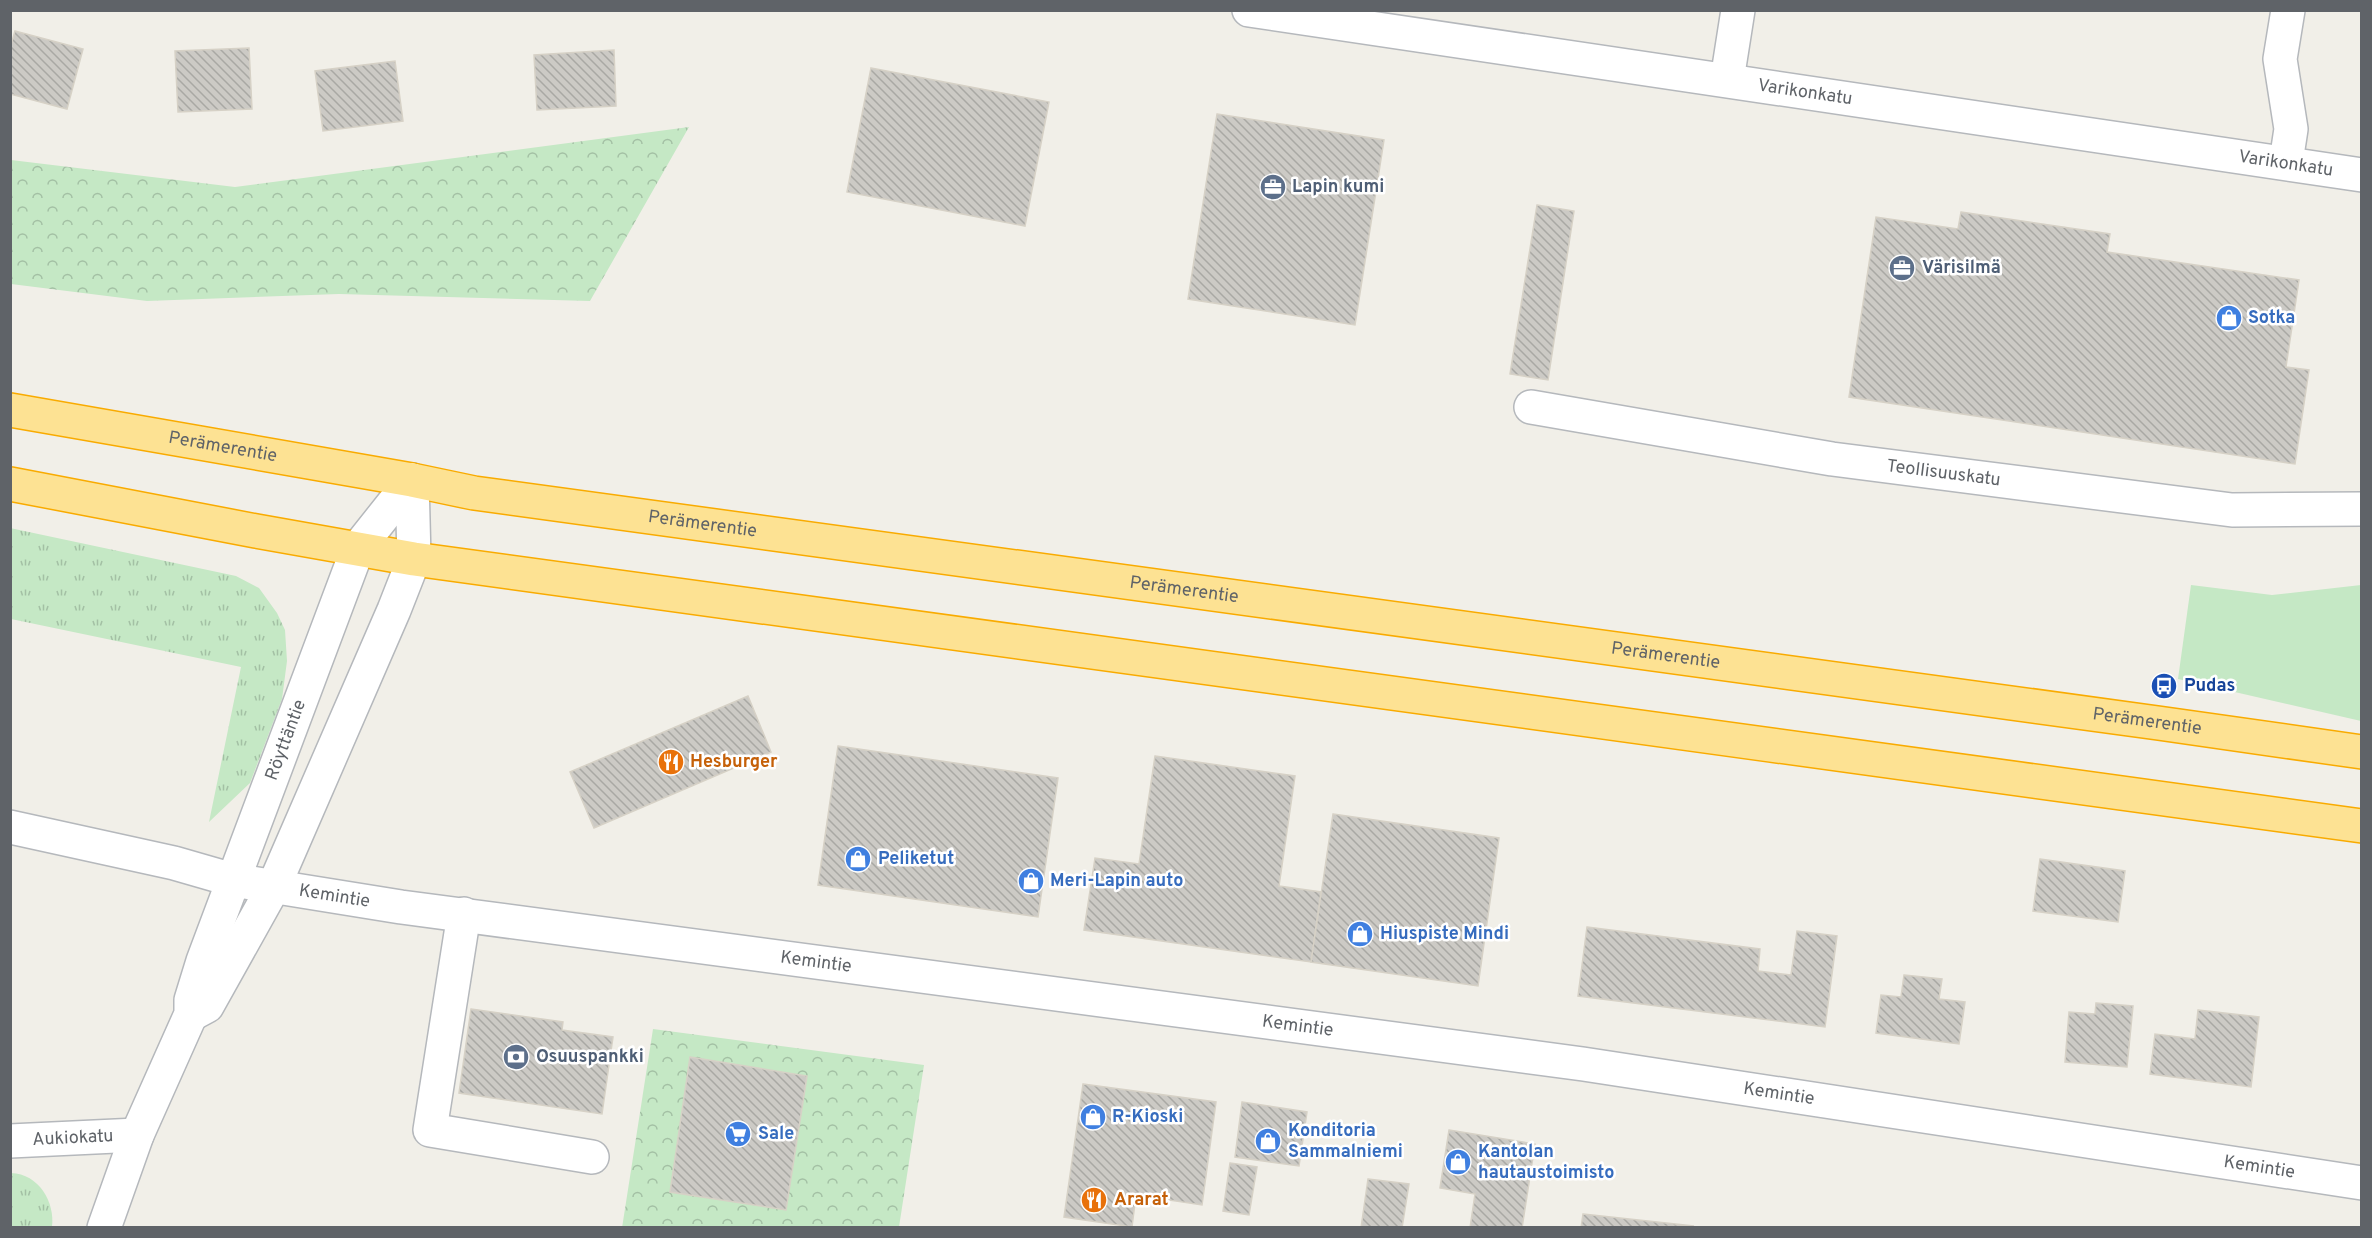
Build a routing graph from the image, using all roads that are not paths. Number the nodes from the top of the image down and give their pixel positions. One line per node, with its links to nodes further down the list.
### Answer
1 (1250, 10): 4 (street, Varikonkatu)
2 (1738, 10): 4 (street)
3 (2288, 10): 5 (street)
4 (1727, 80): 5 (street, Varikonkatu)
5 (2286, 162): 6 (street, Varikonkatu)
6 (2361, 175)
7 (1531, 406): 11 (street, Teollisuuskatu)
8 (10, 410): 9 (highway, Perämerentie)
9 (412, 480): 12 (street, Röyttäntie); 13 (street); 14 (highway, Perämerentie)
10 (10, 484): 12 (highway)
11 (2361, 509)
12 (358, 548): 13 (highway); 18 (street, Röyttäntie)
13 (414, 559): 15 (highway); 19 (street, Röyttäntie)
14 (2361, 752)
15 (2361, 826)
16 (26, 830): 17 (street); 18 (street, Kemintie)
17 (10, 849)
18 (233, 880): 19 (street, Kemintie); 21 (street, Röyttäntie)
19 (274, 886): 20 (street, Kemintie); 21 (street, Röyttäntie)
20 (464, 914): 24 (street); 25 (street, Kemintie)
21 (191, 1014): 22 (street, Röyttäntie)
22 (137, 1135): 23 (street, Aukiokatu); 26 (street, Röyttäntie)
23 (10, 1141)
24 (592, 1157)
25 (2361, 1183)
26 (104, 1227)

